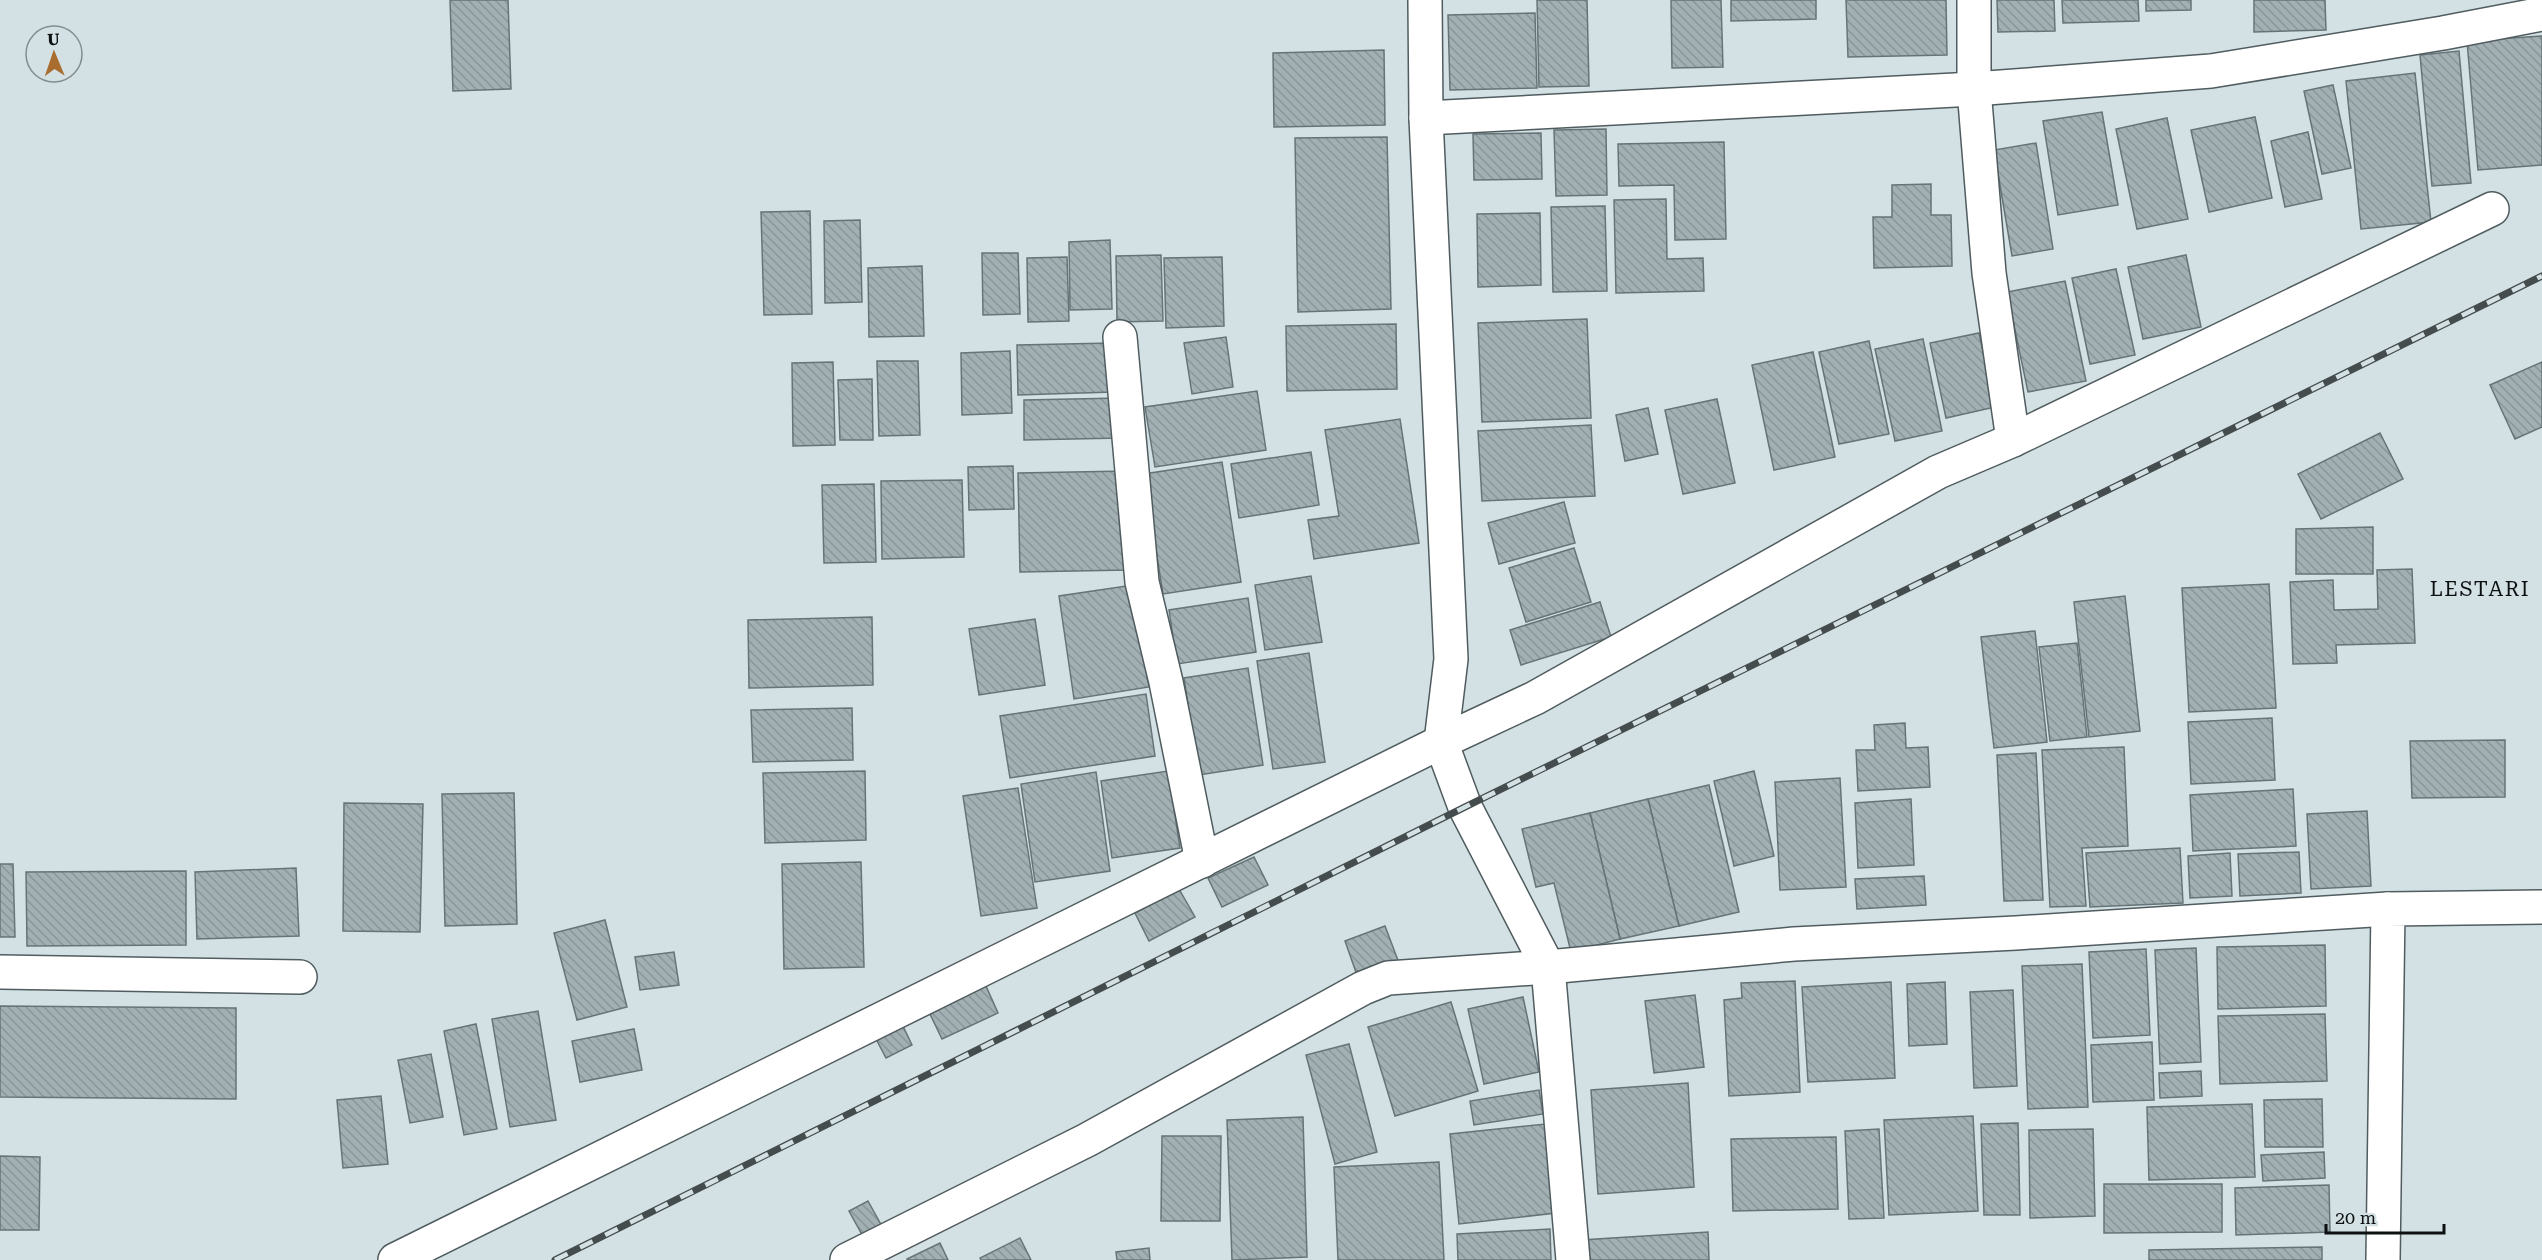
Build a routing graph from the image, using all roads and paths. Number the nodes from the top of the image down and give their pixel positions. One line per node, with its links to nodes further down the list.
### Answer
1 (1425, 0): 5 (street)
2 (1974, 0): 4 (street)
3 (2542, 14): 4 (street)
4 (1974, 89): 5 (street); 8 (street)
5 (1426, 118): 9 (street)
6 (2492, 209): 8 (street)
7 (1120, 337): 10 (street)
8 (2013, 440): 9 (street)
9 (1441, 742): 10 (street); 13 (street)
10 (1202, 861): 16 (street)
11 (2542, 907): 12 (street)
12 (2388, 909): 13 (street); 19 (street)
13 (1548, 967): 17 (street); 18 (street)
14 (0, 972): 15 (street)
15 (300, 977)
16 (395, 1260)
17 (847, 1260)
18 (1573, 1260)
19 (2383, 1260)

